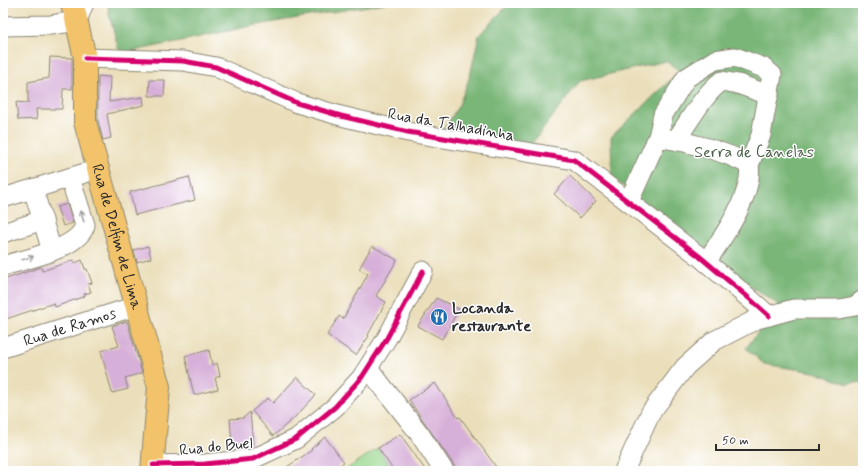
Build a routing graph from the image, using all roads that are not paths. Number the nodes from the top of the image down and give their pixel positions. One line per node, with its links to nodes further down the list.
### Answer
1 (77, 9): 2 (street); 3 (main road, Rua de Delfim de Lima)
2 (3, 26)
3 (85, 58): 7 (main road, Rua de Delfim de Lima); 11 (street, Rua da Talhadinha)
4 (769, 95): 5 (street); 5 (street); 6 (street)
5 (667, 138): 6 (street); 11 (street)
6 (749, 165): 15 (street)
7 (98, 169): 8 (street); 19 (main road, Rua de Delfim de Lima)
8 (70, 178): 9 (street); 14 (street, one-way to 8)
9 (33, 189): 10 (street); 12 (street)
10 (3, 198)
11 (629, 201): 15 (street, Rua da Talhadinha)
12 (43, 220): 13 (street); 14 (street)
13 (3, 233)
14 (52, 251): 16 (street, one-way to 14)
15 (706, 262): 20 (street, Rua da Talhadinha)
16 (3, 266)
17 (423, 272): 22 (street, Rua do Buel)
18 (863, 300): 20 (street)
19 (136, 306): 21 (street, Rua de Ramos); 23 (main road, Rua de Delfim de Lima)
20 (769, 316): 25 (street)
21 (3, 348)
22 (368, 368): 23 (street, Rua do Buel); 24 (street)
23 (152, 468)
24 (444, 471)
25 (624, 471)

